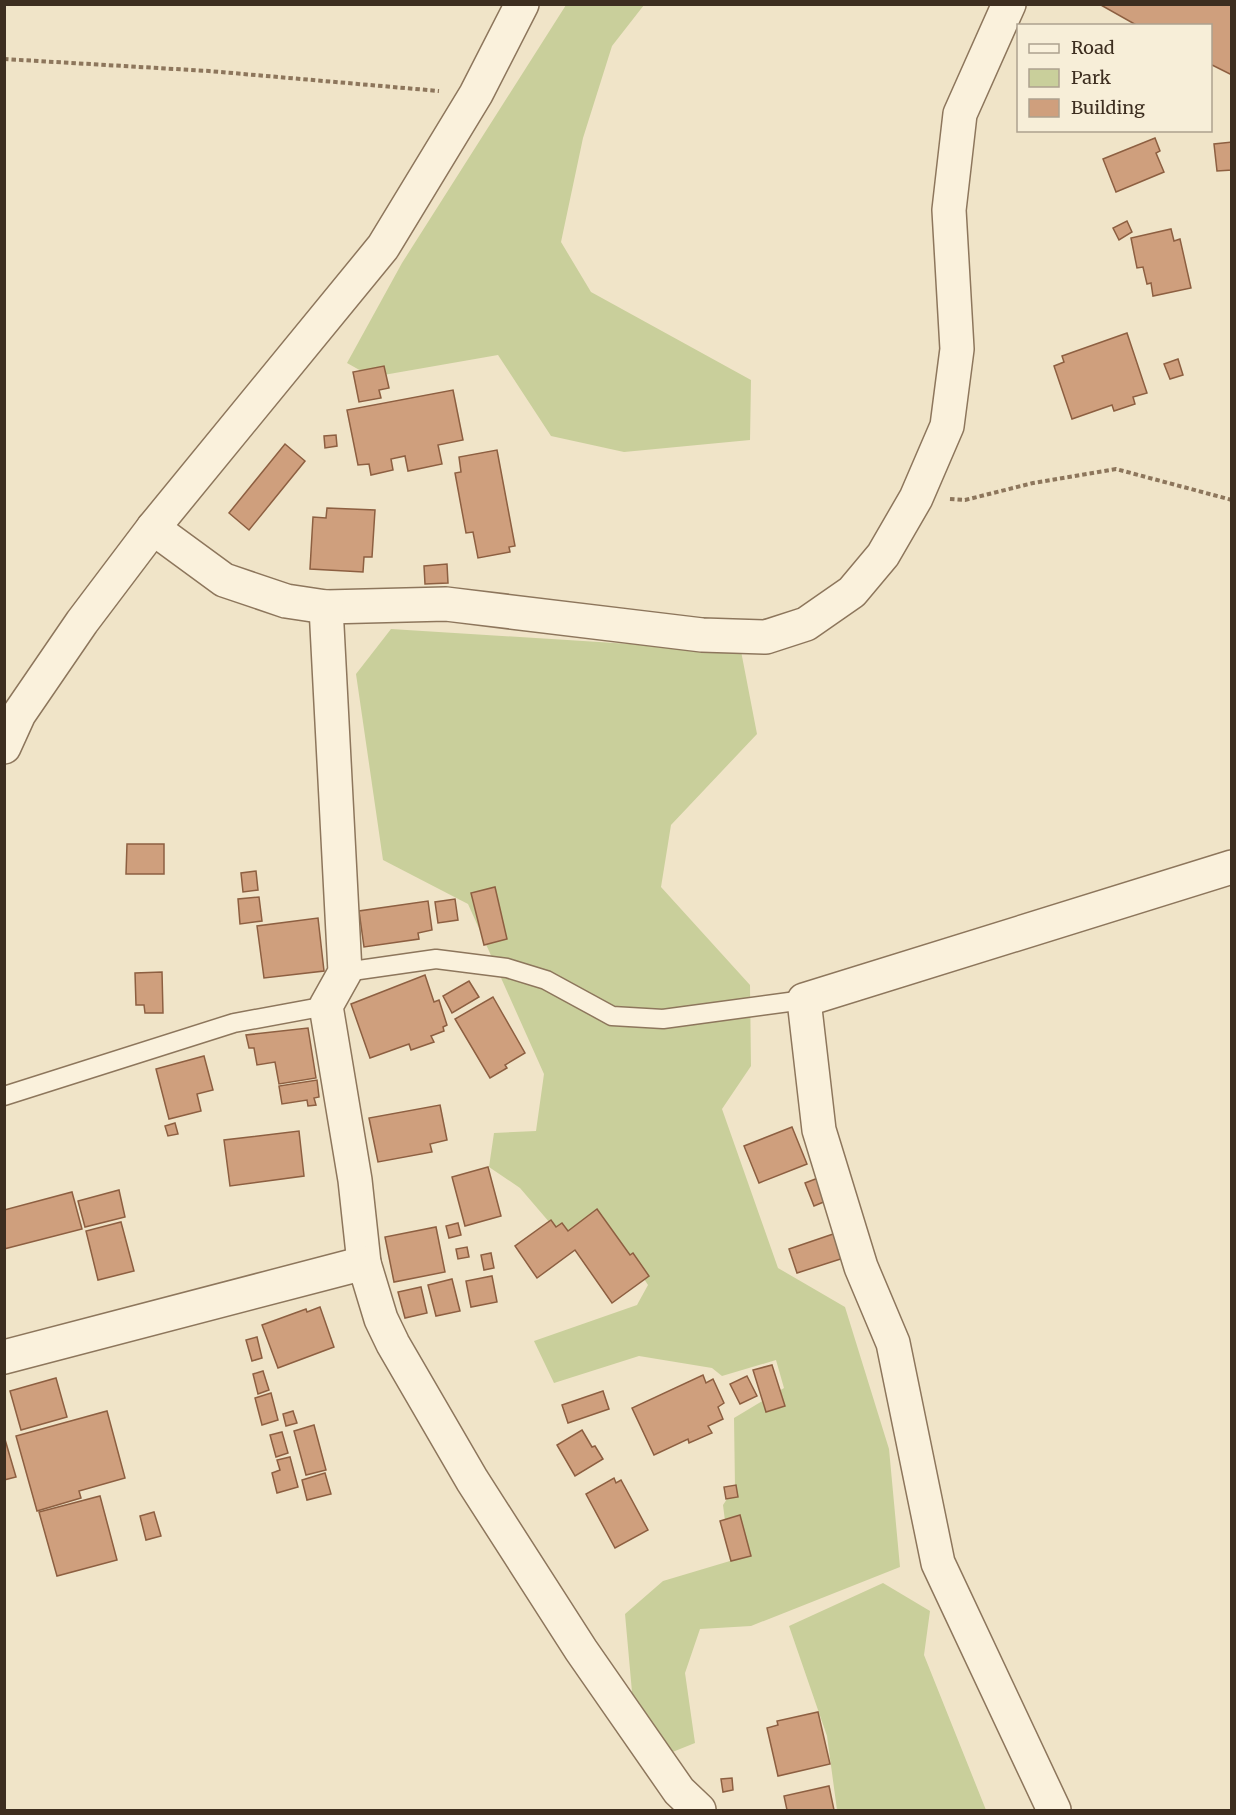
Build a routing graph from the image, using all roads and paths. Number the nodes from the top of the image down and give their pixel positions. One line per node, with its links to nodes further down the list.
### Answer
1 (522, 4): 4 (street)
2 (1009, 4): 5 (street)
3 (4, 59): 4 (path)
4 (476, 94): 7 (street)
5 (916, 498): 6 (path); 8 (street)
6 (1232, 500)
7 (153, 528): 8 (street); 9 (street)
8 (326, 607): 11 (street)
9 (4, 747)
10 (1232, 867): 12 (street)
11 (345, 972): 12 (lane); 13 (street)
12 (804, 1000): 18 (street)
13 (326, 1006): 14 (lane); 15 (street)
14 (4, 1095)
15 (364, 1263): 16 (street); 17 (street)
16 (4, 1357)
17 (685, 1804)
18 (1054, 1810)

